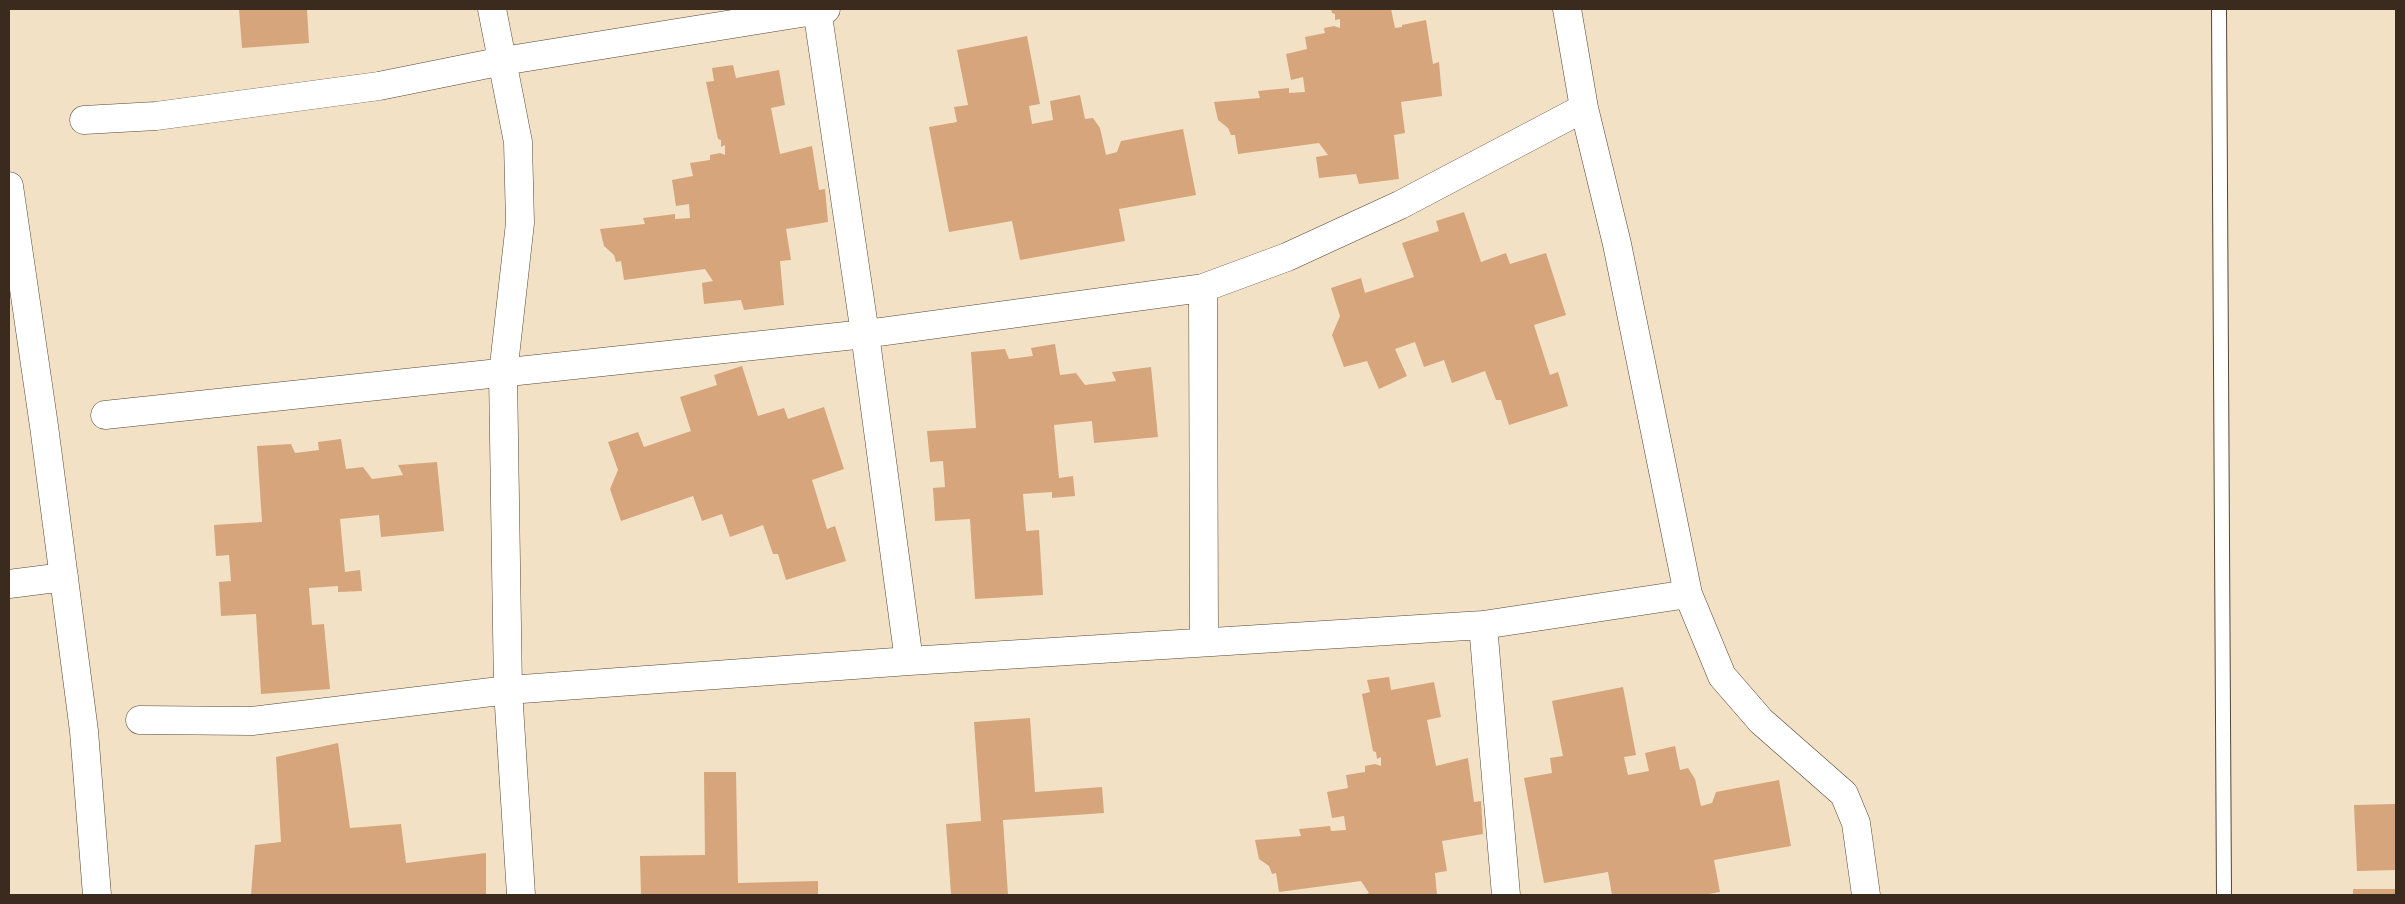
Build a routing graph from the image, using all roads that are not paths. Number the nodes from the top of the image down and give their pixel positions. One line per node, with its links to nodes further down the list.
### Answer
1 (492, 9): 5 (street)
2 (820, 9): 5 (street); 11 (street)
3 (1567, 9): 6 (street)
4 (2219, 9): 26 (lane)
5 (504, 61): 7 (street); 12 (street)
6 (1584, 108): 10 (street); 16 (street)
7 (84, 120)
8 (9, 186): 9 (street)
9 (12, 223): 14 (street)
10 (1203, 288): 11 (street); 18 (street)
11 (866, 334): 12 (street); 19 (street)
12 (503, 374): 13 (street); 20 (street)
13 (104, 414)
14 (64, 577): 15 (street); 22 (street)
15 (9, 584)
16 (1688, 594): 17 (street); 25 (street)
17 (1483, 625): 18 (street); 24 (street)
18 (1204, 642): 19 (street)
19 (909, 661): 20 (street)
20 (508, 690): 21 (street); 23 (street)
21 (140, 720)
22 (97, 895)
23 (521, 895)
24 (1506, 895)
25 (1866, 895)
26 (2224, 895)

